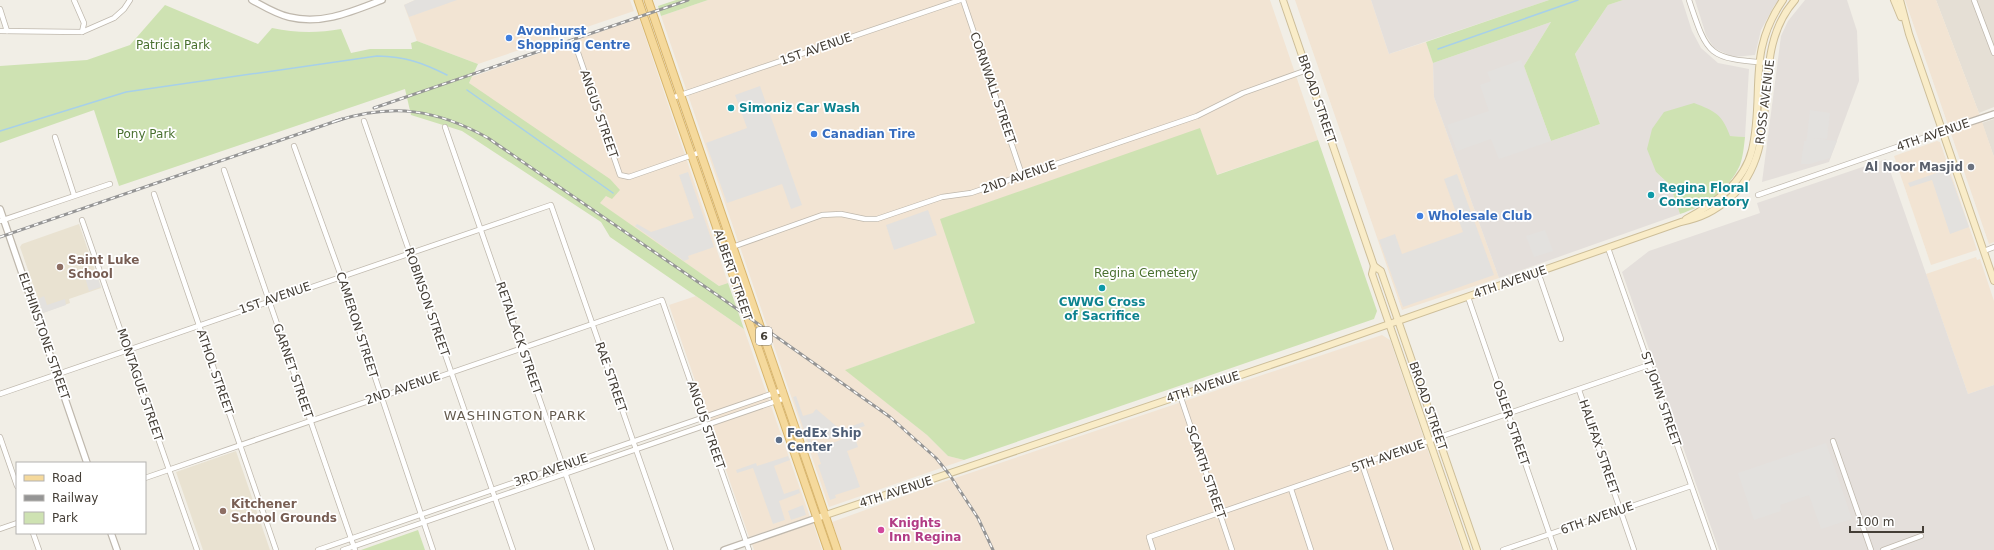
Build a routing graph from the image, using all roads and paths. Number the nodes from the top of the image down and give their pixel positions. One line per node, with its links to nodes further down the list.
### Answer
1 (74, 0): 19 (street)
2 (130, 0): 19 (street)
3 (252, 0): 4 (street)
4 (382, 0)
5 (638, 0): 27 (main road, ALBERT STREET / 6)
6 (648, 0): 26 (main road, ALBERT STREET / 6)
7 (960, 0): 26 (street, 1ST AVENUE)
8 (963, 0): 37 (street, CORNWALL STREET)
9 (1283, 0): 25 (main road, BROAD STREET)
10 (1689, 0): 23 (street)
11 (1784, 0): 23 (main road, ROSS AVENUE)
12 (1795, 0): 24 (main road, ROSS AVENUE)
13 (1894, 0): 20 (main road)
14 (1900, 0): 20 (main road)
15 (1974, 0): 22 (street)
16 (0, 9): 18 (street)
17 (0, 31): 18 (street)
18 (8, 31): 19 (street)
19 (82, 32)
20 (1909, 34): 31 (main road)
21 (575, 44): 35 (street, ANGUS STREET)
22 (1994, 53)
23 (1758, 62): 24 (street); 46 (main road, ROSS AVENUE)
24 (1768, 63): 46 (main road, ROSS AVENUE)
25 (1307, 70): 37 (street, 2ND AVENUE); 54 (main road, BROAD STREET)
26 (681, 95): 27 (street, 1ST AVENUE); 34 (main road, ALBERT STREET / 6)
27 (672, 98): 35 (main road, ALBERT STREET / 6)
28 (1994, 114): 31 (street, 4TH AVENUE)
29 (364, 122): 53 (street, ROBINSON STREET)
30 (445, 127): 47 (street, RETALLACK STREET)
31 (1943, 131): 41 (street, 4TH AVENUE); 52 (main road)
32 (55, 138): 40 (street)
33 (294, 146): 56 (street, CAMERON STREET)
34 (701, 152): 35 (street); 48 (main road, ALBERT STREET / 6)
35 (692, 155): 51 (main road, ALBERT STREET / 6)
36 (224, 170): 59 (street, GARNET STREET)
37 (1022, 175): 48 (street, 2ND AVENUE)
38 (110, 184): 40 (street)
39 (154, 194): 63 (street, ATHOL STREET)
40 (74, 195): 44 (street)
41 (1758, 195)
42 (551, 205): 47 (street, 1ST AVENUE); 62 (street, RAE STREET)
43 (0, 209): 44 (street, ELPHINSTONE STREET)
44 (2, 220): 70 (street, ELPHINSTONE STREET)
45 (82, 220): 67 (street, MONTAGUE STREET)
46 (1682, 222): 50 (main road, 4TH AVENUE)
47 (481, 229): 53 (street, 1ST AVENUE); 66 (street, RETALLACK STREET)
48 (733, 247): 51 (street, 2ND AVENUE); 71 (main road, ALBERT STREET / 6)
49 (1994, 247): 52 (street)
50 (1608, 248): 55 (main road, 4TH AVENUE); 68 (street, ST JOHN STREET)
51 (724, 250): 73 (main road, ALBERT STREET / 6)
52 (1984, 251): 57 (main road)
53 (410, 252): 56 (street, 1ST AVENUE); 69 (street, ROBINSON STREET)
54 (1374, 266): 61 (main road, BROAD STREET); 64 (main road, BROAD STREET)
55 (1538, 272): 58 (main road, 4TH AVENUE); 65 (street)
56 (341, 276): 59 (street, 1ST AVENUE); 76 (street, CAMERON STREET)
57 (1994, 281)
58 (1468, 297): 61 (main road, 4TH AVENUE); 79 (street, OSLER STREET)
59 (270, 300): 63 (street, 1ST AVENUE); 81 (street, GARNET STREET)
60 (662, 300): 62 (street, 2ND AVENUE); 80 (street, ANGUS STREET)
61 (1399, 321): 64 (main road, 4TH AVENUE); 84 (main road, BROAD STREET)
62 (593, 323): 66 (street, 2ND AVENUE); 85 (street, RAE STREET)
63 (199, 324): 67 (street, 1ST AVENUE); 88 (street, ATHOL STREET)
64 (1389, 325): 75 (main road, 4TH AVENUE); 86 (main road, BROAD STREET)
65 (1561, 339)
66 (522, 347): 69 (street, 2ND AVENUE); 92 (street, RETALLACK STREET)
67 (128, 349): 70 (street, 1ST AVENUE); 93 (street, MONTAGUE STREET)
68 (1649, 365): 72 (street, 5TH AVENUE); 97 (street, ST JOHN STREET)
69 (451, 372): 76 (street, 2ND AVENUE); 99 (street, ROBINSON STREET)
70 (57, 374): 74 (street, 1ST AVENUE); 90 (street, ELPHINSTONE STREET)
71 (783, 390): 73 (street, 3RD AVENUE); 77 (main road, ALBERT STREET / 6)
72 (1579, 390): 79 (street, 5TH AVENUE); 101 (street, HALIFAX STREET)
73 (774, 393): 78 (main road, ALBERT STREET / 6); 80 (street, 3RD AVENUE)
74 (0, 394)
75 (1180, 395): 102 (street, SCARTH STREET); 104 (main road, 4TH AVENUE)
76 (381, 396): 81 (street, 2ND AVENUE); 103 (street, CAMERON STREET)
77 (786, 398): 78 (street, 3RD AVENUE); 104 (main road, ALBERT STREET / 6)
78 (776, 401): 82 (street, 3RD AVENUE); 105 (main road, ALBERT STREET / 6)
79 (1508, 415): 84 (street, 5TH AVENUE); 111 (street, OSLER STREET)
80 (704, 417): 82 (street, ANGUS STREET); 85 (street, 3RD AVENUE)
81 (310, 420): 88 (street, 2ND AVENUE); 113 (street, GARNET STREET)
82 (707, 425): 89 (street, 3RD AVENUE); 114 (street, ANGUS STREET)
83 (0, 437): 96 (street)
84 (1440, 438): 86 (street, 5TH AVENUE); 135 (main road, BROAD STREET)
85 (633, 441): 89 (street, RAE STREET); 92 (street, 3RD AVENUE)
86 (1430, 441): 91 (street, 5TH AVENUE); 134 (main road, BROAD STREET)
87 (1833, 441): 140 (street)
88 (241, 445): 93 (street, 2ND AVENUE); 119 (street, ATHOL STREET)
89 (636, 449): 94 (street, 3RD AVENUE); 125 (street, RAE STREET)
90 (87, 462)
91 (1362, 464): 98 (street, 5TH AVENUE); 133 (street)
92 (563, 466): 94 (street, RETALLACK STREET); 99 (street, 3RD AVENUE)
93 (169, 470): 95 (street, 2ND AVENUE); 118 (street, MONTAGUE STREET)
94 (566, 473): 100 (street, 3RD AVENUE); 124 (street, RETALLACK STREET)
95 (146, 478)
96 (16, 483)
97 (1691, 486): 101 (street, 6TH AVENUE); 139 (street, ST JOHN STREET)
98 (1291, 489): 102 (street, 5TH AVENUE); 132 (street)
99 (492, 490): 100 (street, ROBINSON STREET); 103 (street, 3RD AVENUE)
100 (495, 498): 106 (street, 3RD AVENUE); 123 (street, ROBINSON STREET)
101 (1620, 510): 111 (street, 6TH AVENUE); 138 (street, HALIFAX STREET)
102 (1220, 512): 130 (street, 5TH AVENUE); 131 (street, SCARTH STREET)
103 (421, 514): 106 (street, CAMERON STREET); 113 (street, 3RD AVENUE)
104 (826, 515): 105 (main road, 4TH AVENUE); 129 (main road, ALBERT STREET / 6)
105 (817, 518): 114 (street, 4TH AVENUE); 128 (main road, ALBERT STREET / 6)
106 (424, 522): 115 (street, 3RD AVENUE); 122 (street, CAMERON STREET)
107 (16, 523): 108 (street)
108 (0, 528)
109 (33, 534): 116 (street)
110 (111, 534): 117 (street)
111 (1550, 534): 136 (street, 6TH AVENUE); 137 (street, OSLER STREET)
112 (1921, 536): 141 (street)
113 (351, 539): 115 (street, GARNET STREET); 120 (street, 3RD AVENUE)
114 (747, 542): 126 (street, 4TH AVENUE); 127 (street, ANGUS STREET)
115 (354, 548): 121 (street, 3RD AVENUE)
116 (39, 550)
117 (117, 550)
118 (197, 550)
119 (276, 550)
120 (318, 550)
121 (343, 550)
122 (433, 550)
123 (513, 550)
124 (592, 550)
125 (671, 550)
126 (724, 550)
127 (750, 550)
128 (828, 550)
129 (837, 550)
130 (1153, 550)
131 (1232, 550)
132 (1311, 550)
133 (1391, 550)
134 (1467, 550)
135 (1477, 550)
136 (1503, 550)
137 (1555, 550)
138 (1634, 550)
139 (1714, 550)
140 (1871, 550)
141 (1883, 550)

